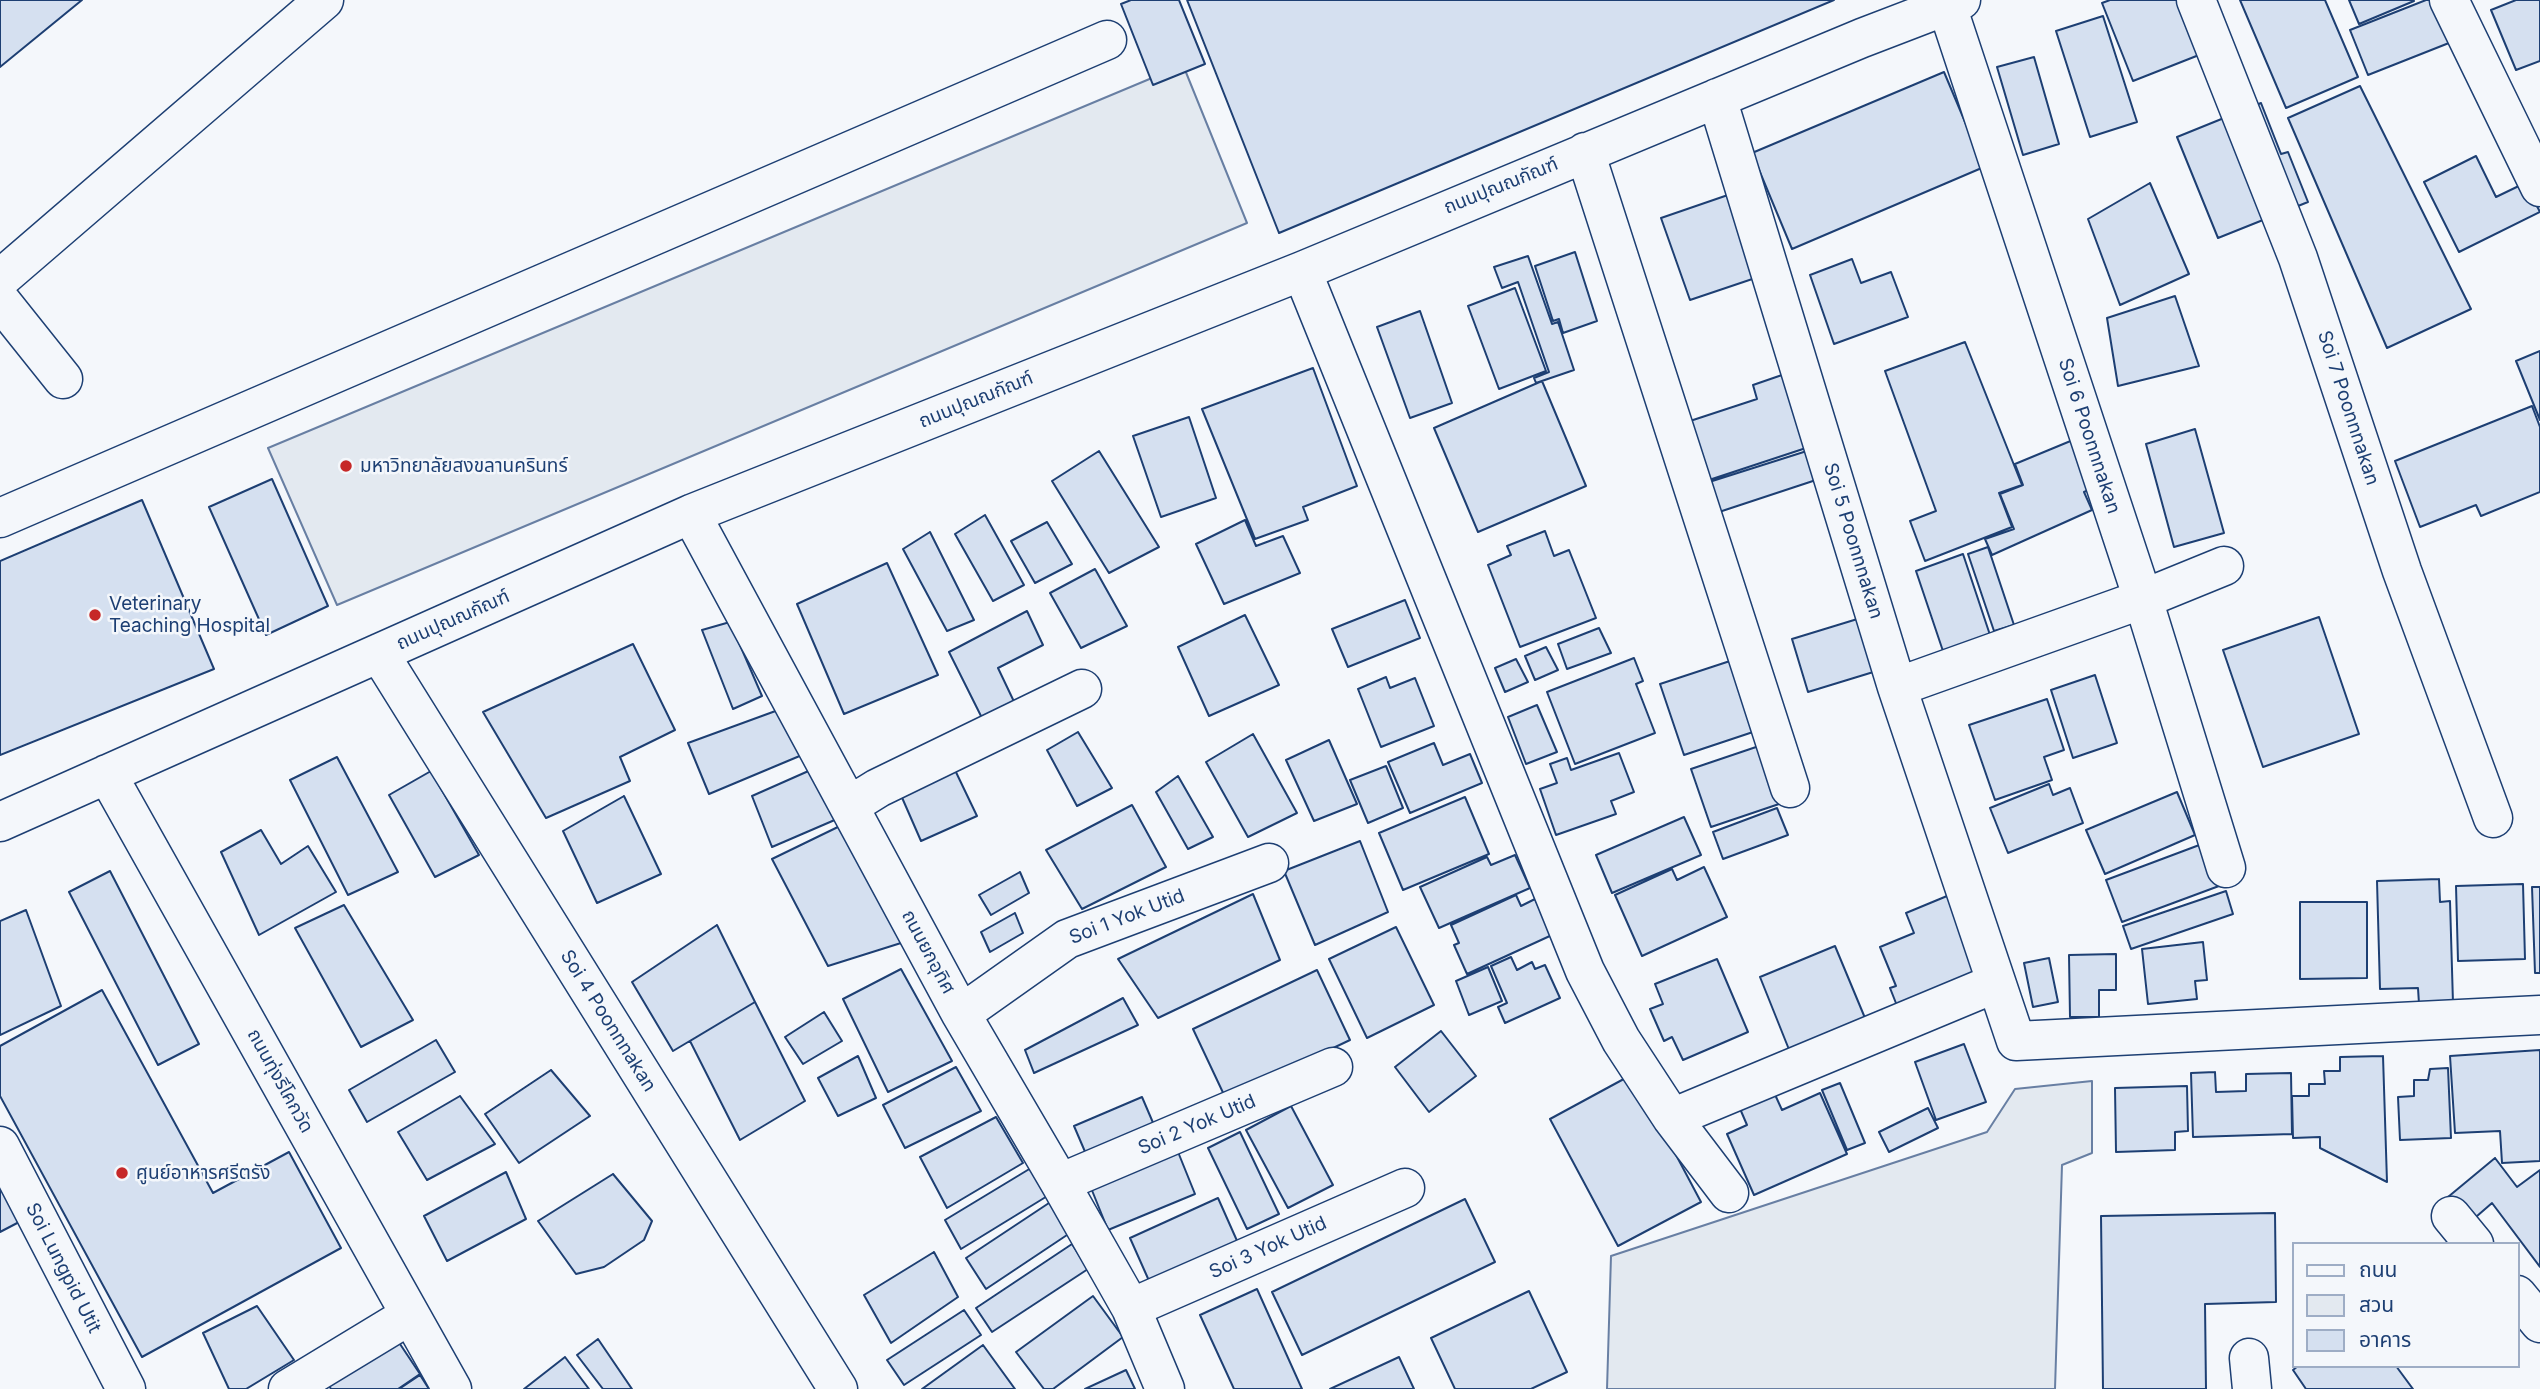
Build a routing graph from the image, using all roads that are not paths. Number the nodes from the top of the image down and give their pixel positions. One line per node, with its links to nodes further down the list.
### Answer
1 (324, 0): 10 (street)
2 (2196, 0): 23 (street, Soi 7 Poonnnakan)
3 (2449, 0): 8 (street)
4 (1954, 3): 6 (street, ถนนปุณณกัณฑ์); 16 (street, Soi 6 Poonnnakan)
5 (1107, 40): 14 (street)
6 (1717, 98): 7 (street, ถนนปุณณกัณฑ์); 18 (street, Soi 5 Poonnnakan)
7 (1585, 152): 9 (street, ถนนปุณณกัณฑ์); 21 (street)
8 (2540, 187)
9 (1301, 271): 13 (street, ถนนปุณณกัณฑ์); 31 (street)
10 (0, 279)
11 (0, 300): 12 (street)
12 (63, 379)
13 (691, 514): 17 (street, ถนนปุณณกัณฑ์); 22 (street, ถนนยกอุทิศ)
14 (0, 518)
15 (2224, 566): 16 (street)
16 (2143, 599): 18 (street); 26 (street, Soi 6 Poonnnakan)
17 (379, 653): 20 (street, ถนนปุณณกัณฑ์); 43 (street, Soi 4 Poonnnakan)
18 (1897, 687): 27 (street, Soi 5 Poonnnakan)
19 (1082, 689): 22 (street)
20 (107, 774): 24 (street, ถนนปุณณกัณฑ์); 38 (street, ถนนทุ่งรีโคกวัด)
21 (1790, 788)
22 (849, 806): 28 (street, ถนนยกอุทิศ)
23 (2493, 818)
24 (0, 822)
25 (1269, 863): 28 (street, Soi 1 Yok Utid)
26 (2227, 868)
27 (1996, 983): 29 (street, Soi 5 Poonnnakan); 31 (street)
28 (961, 1014): 33 (street, ถนนยกอุทิศ)
29 (2540, 1015)
30 (1333, 1067): 33 (street, Soi 2 Yok Utid)
31 (1672, 1118): 35 (street)
32 (0, 1146): 40 (street, Soi Lungpid Utit)
33 (1060, 1182): 37 (street, ถนนยกอุทิศ)
34 (1405, 1188): 37 (street, Soi 3 Yok Utid)
35 (1728, 1193)
36 (2519, 1297): 39 (street)
37 (1131, 1308): 44 (street, ถนนยกอุทิศ)
38 (410, 1315): 41 (street); 42 (street, ถนนทุ่งรีโคกวัด)
39 (2540, 1323)
40 (126, 1389)
41 (288, 1389)
42 (452, 1389)
43 (838, 1389)
44 (1165, 1389)

